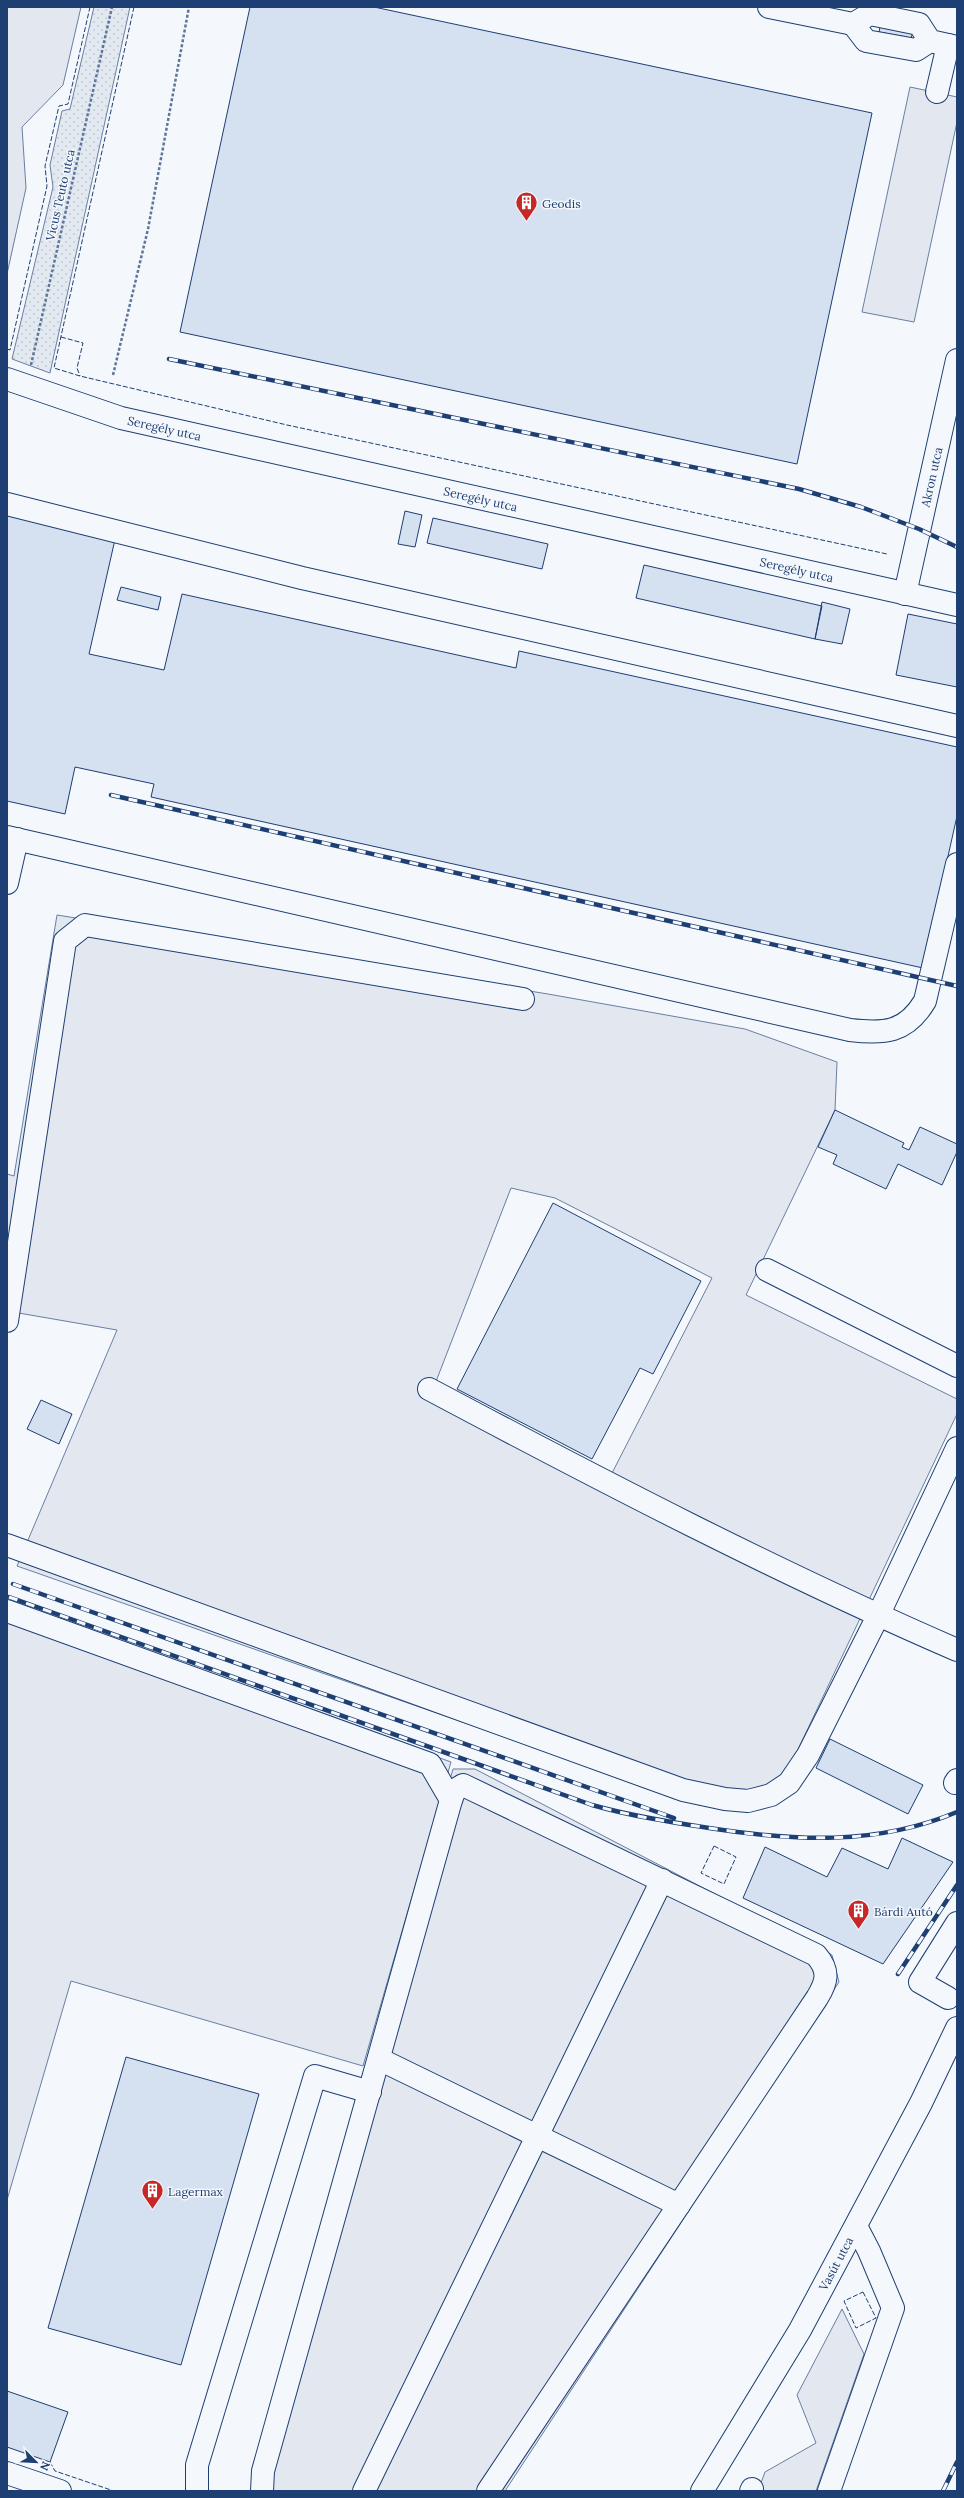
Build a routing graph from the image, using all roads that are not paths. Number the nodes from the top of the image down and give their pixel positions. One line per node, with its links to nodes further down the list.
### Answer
1 (769, 7): 2 (street)
2 (945, 45): 3 (street)
3 (937, 92)
4 (957, 360): 7 (street, Akron utca)
5 (16, 383): 7 (street, Seregély utca)
6 (7, 504): 9 (street)
7 (905, 594): 8 (street, Seregély utca)
8 (957, 605)
9 (957, 726)
10 (12, 838): 11 (street); 12 (street)
11 (957, 864)
12 (7, 883)
13 (523, 1000): 15 (street)
14 (767, 1270): 16 (street)
15 (7, 1321)
16 (957, 1366)
17 (429, 1389): 21 (street)
18 (957, 1448): 21 (street)
19 (7, 1545): 21 (street)
20 (7, 1611): 23 (street)
21 (878, 1616): 22 (street)
22 (956, 1646)
23 (451, 1800): 24 (street); 28 (street)
24 (662, 1880): 30 (street); 31 (street)
25 (957, 1923): 26 (street)
26 (948, 1998)
27 (957, 2028): 32 (street, Vasút utca)
28 (379, 2059): 29 (street); 30 (street)
29 (370, 2092): 35 (street); 36 (street)
30 (537, 2136): 31 (street); 37 (street)
31 (679, 2205): 38 (street)
32 (856, 2226): 39 (street, Vasút utca); 40 (street)
33 (7, 2472): 34 (street)
34 (60, 2491)
35 (197, 2491)
36 (262, 2491)
37 (364, 2491)
38 (488, 2491)
39 (702, 2491)
40 (829, 2491)

